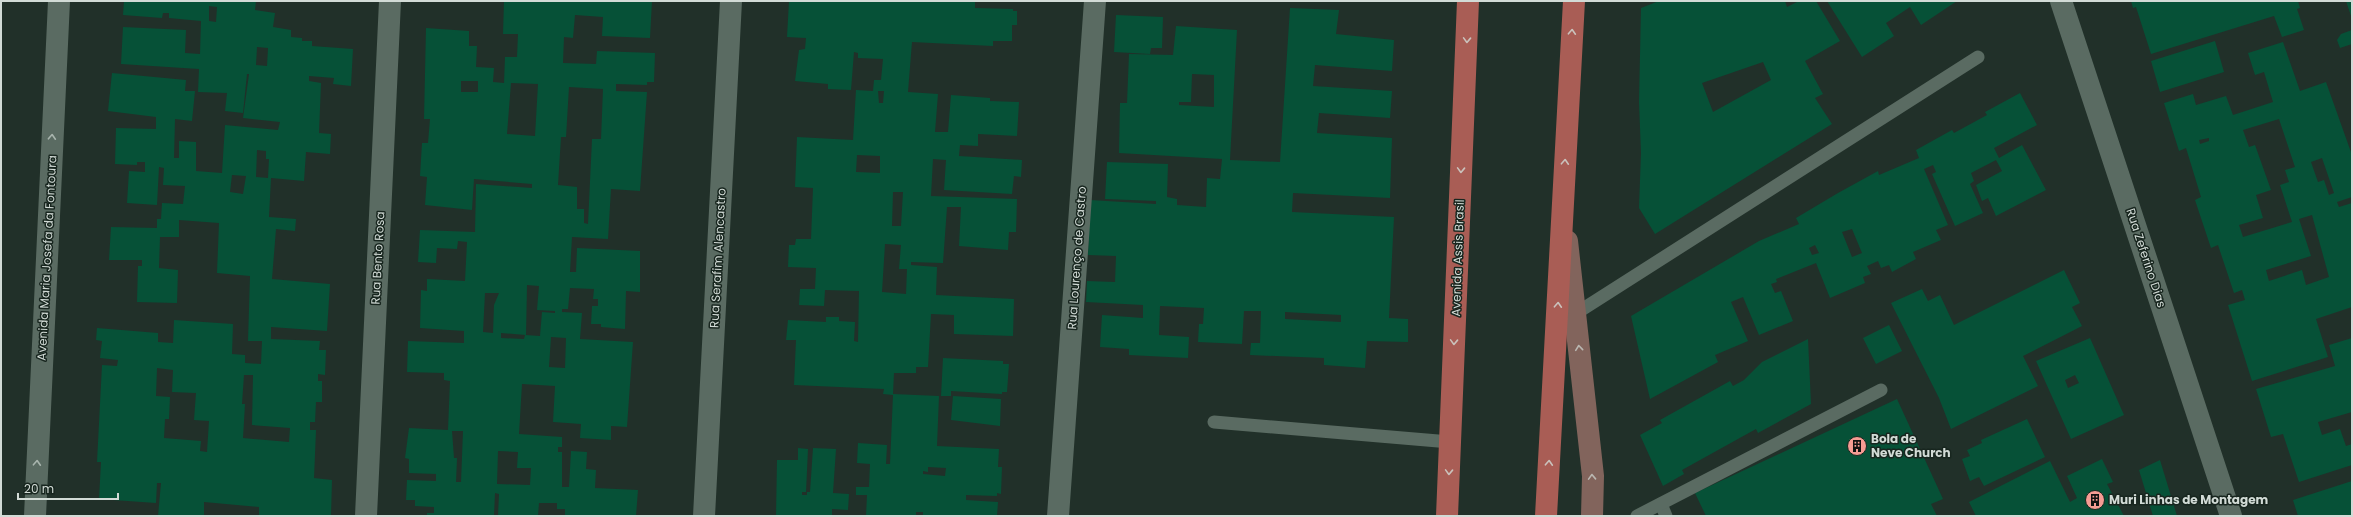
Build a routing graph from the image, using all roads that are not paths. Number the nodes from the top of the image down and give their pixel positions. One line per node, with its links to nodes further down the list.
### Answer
1 (59, 1): 15 (street, Avenida Maria Josefa da Fontoura, one-way to 1)
2 (390, 1): 16 (street, Rua Bento Rosa)
3 (731, 1): 17 (street, Rua Serafim Alencastro)
4 (1095, 1): 18 (street, Rua Lourenço de Castro)
5 (1468, 1): 13 (main road, Avenida Assis Brasil, one-way to 13)
6 (1574, 1): 9 (main road, one-way to 6)
7 (2061, 1): 23 (street, Rua Zeferino Dias)
8 (1978, 57): 10 (lane)
9 (1563, 201): 10 (main road); 20 (main road, one-way to 9)
10 (1575, 314): 21 (main road, one-way to 10)
11 (1881, 390): 14 (lane)
12 (1214, 422): 13 (lane)
13 (1450, 442): 19 (main road, Avenida Assis Brasil, one-way to 19)
14 (1663, 510): 22 (lane)
15 (35, 516)
16 (366, 516)
17 (704, 516)
18 (1058, 516)
19 (1447, 516)
20 (1546, 516)
21 (1592, 516)
22 (1637, 516)
23 (2231, 516)

